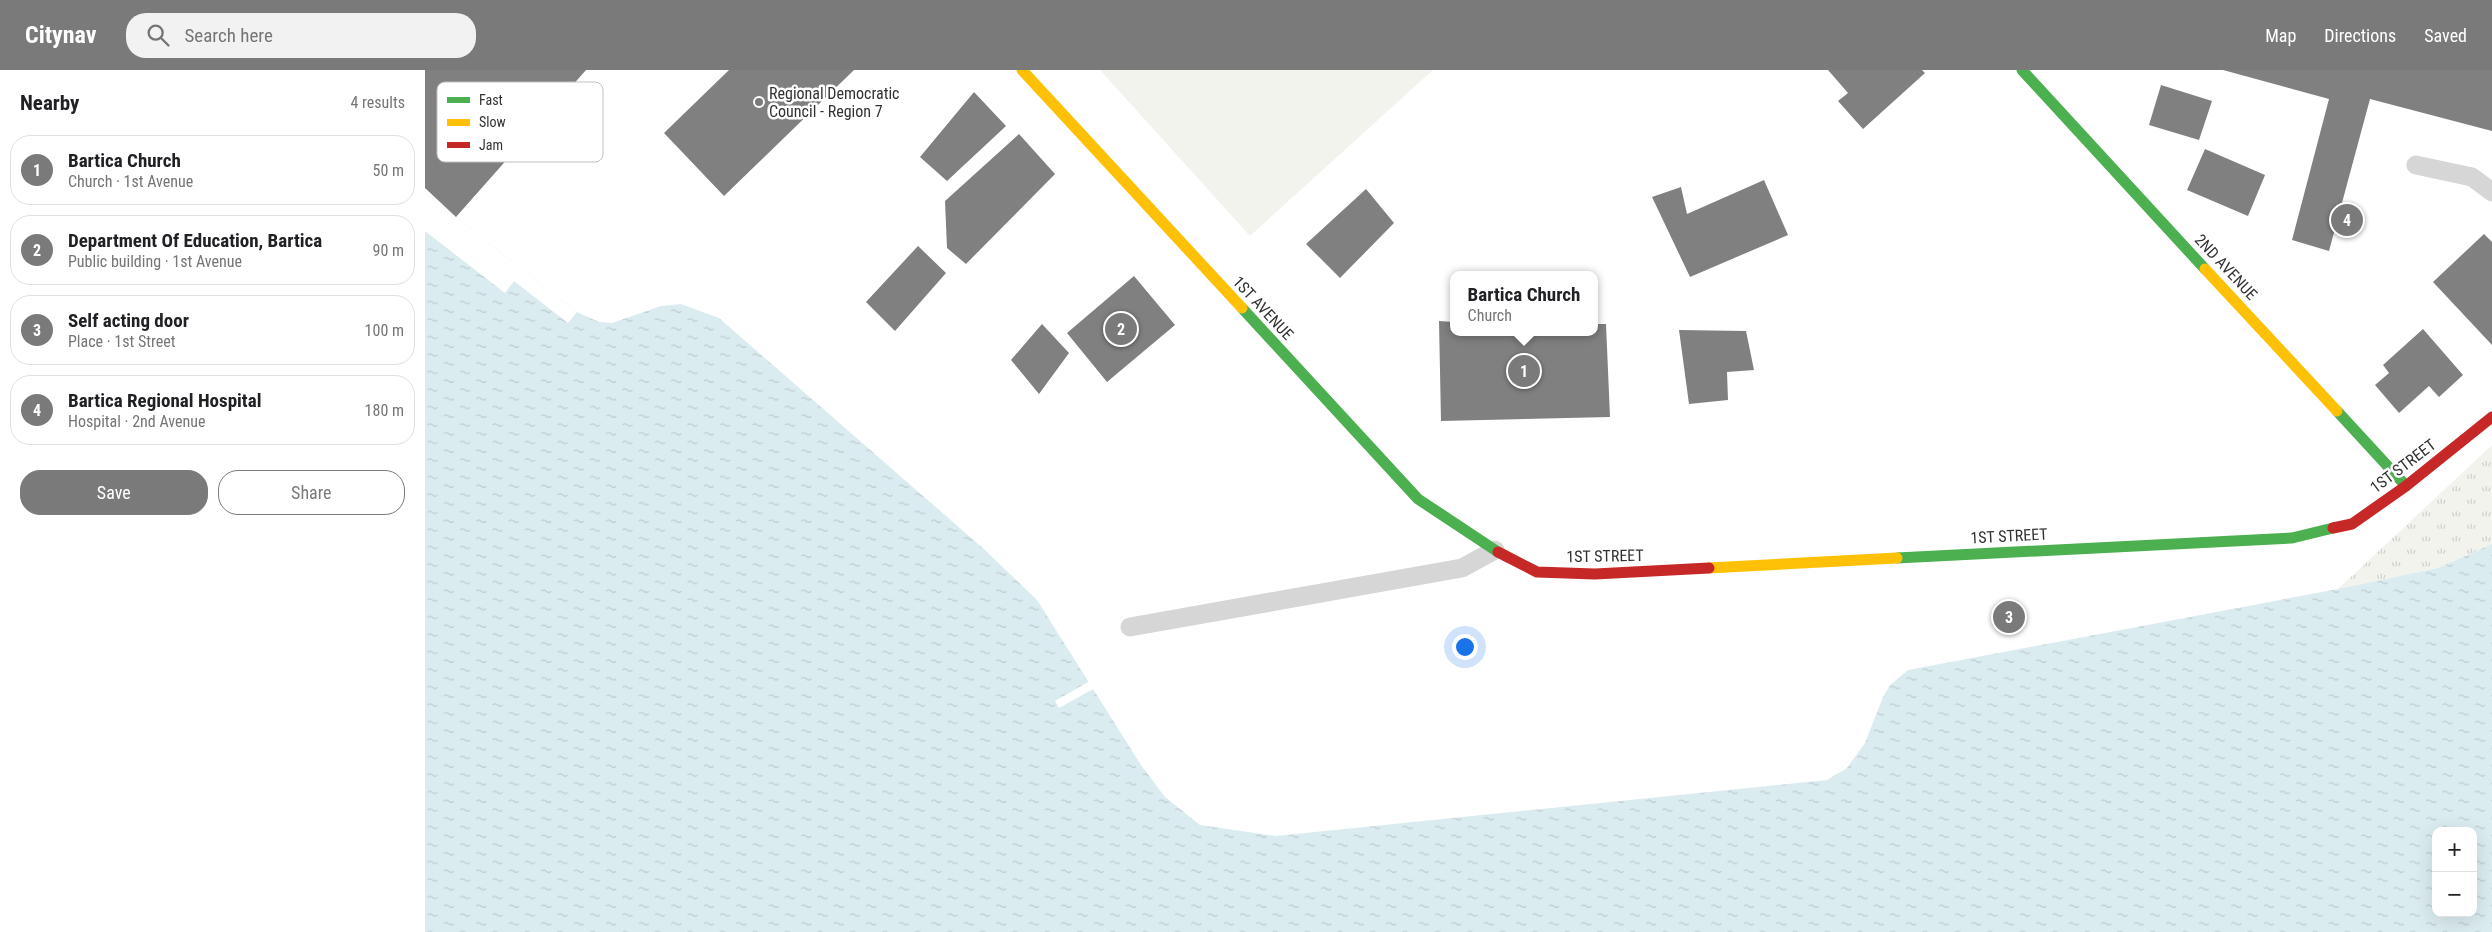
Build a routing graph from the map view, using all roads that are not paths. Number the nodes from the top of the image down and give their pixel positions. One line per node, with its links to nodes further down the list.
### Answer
1 (1022, 70): 7 (street, 1ST AVENUE)
2 (2022, 70): 6 (street, 2ND AVENUE)
3 (2416, 165): 4 (lane)
4 (2492, 192)
5 (2492, 417): 6 (street, 1ST STREET)
6 (2406, 486): 7 (street, 1ST STREET)
7 (1495, 550): 8 (lane)
8 (1130, 626)

